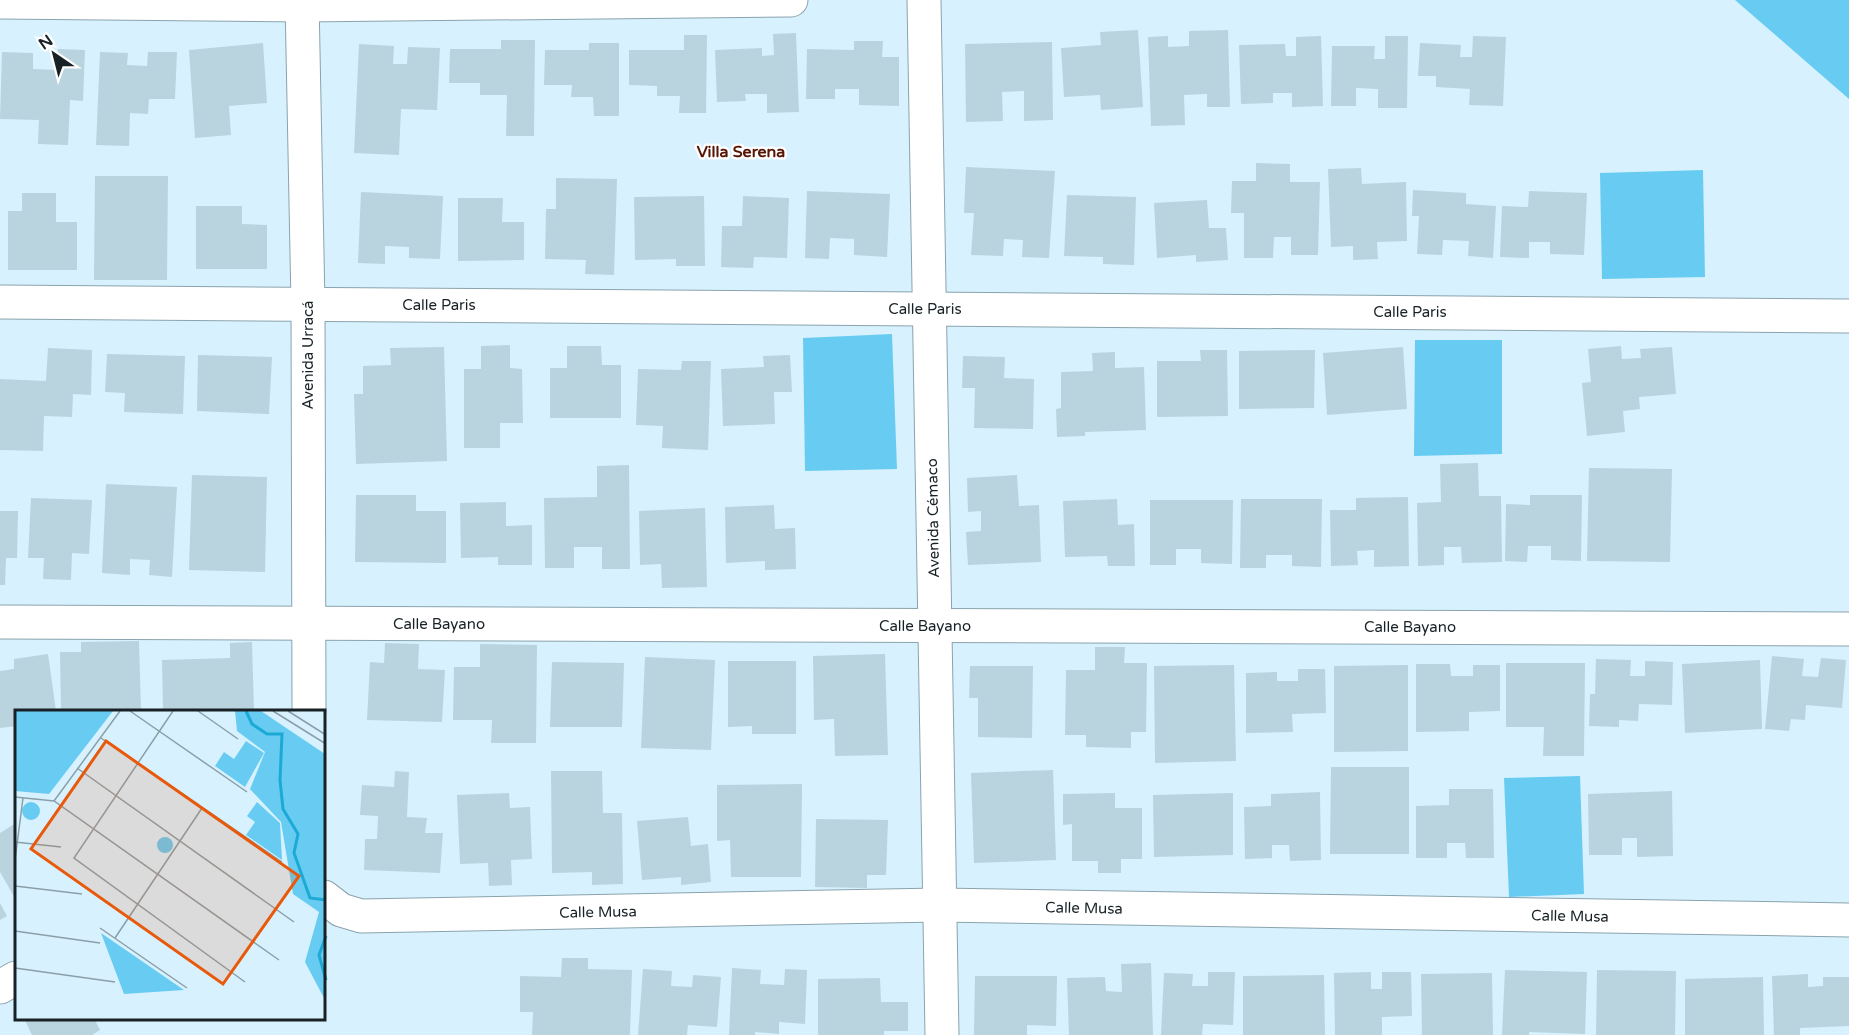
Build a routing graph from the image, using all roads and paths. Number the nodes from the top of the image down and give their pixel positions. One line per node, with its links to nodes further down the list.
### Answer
1 (791, 0): 4 (street)
2 (924, 0): 7 (street, Avenida Cémaco)
3 (0, 2): 4 (street)
4 (302, 2): 6 (street, Avenida Urracá)
5 (0, 302): 6 (street, Calle Paris)
6 (308, 304): 7 (street, Calle Paris); 10 (street, Avenida Urracá)
7 (929, 309): 8 (street, Calle Paris); 11 (street, Avenida Cémaco)
8 (1849, 316)
9 (0, 622): 10 (street, Calle Bayano)
10 (307, 624): 11 (street, Calle Bayano); 13 (street, Avenida Urracá)
11 (934, 626): 12 (street, Calle Bayano); 15 (street, Avenida Cémaco)
12 (1849, 629)
13 (309, 710)
14 (326, 899): 15 (street, Calle Musa)
15 (939, 905): 16 (street, Calle Musa); 19 (street, Avenida Cémaco)
16 (1849, 920)
17 (15, 979): 18 (street)
18 (0, 987)
19 (942, 1035)

